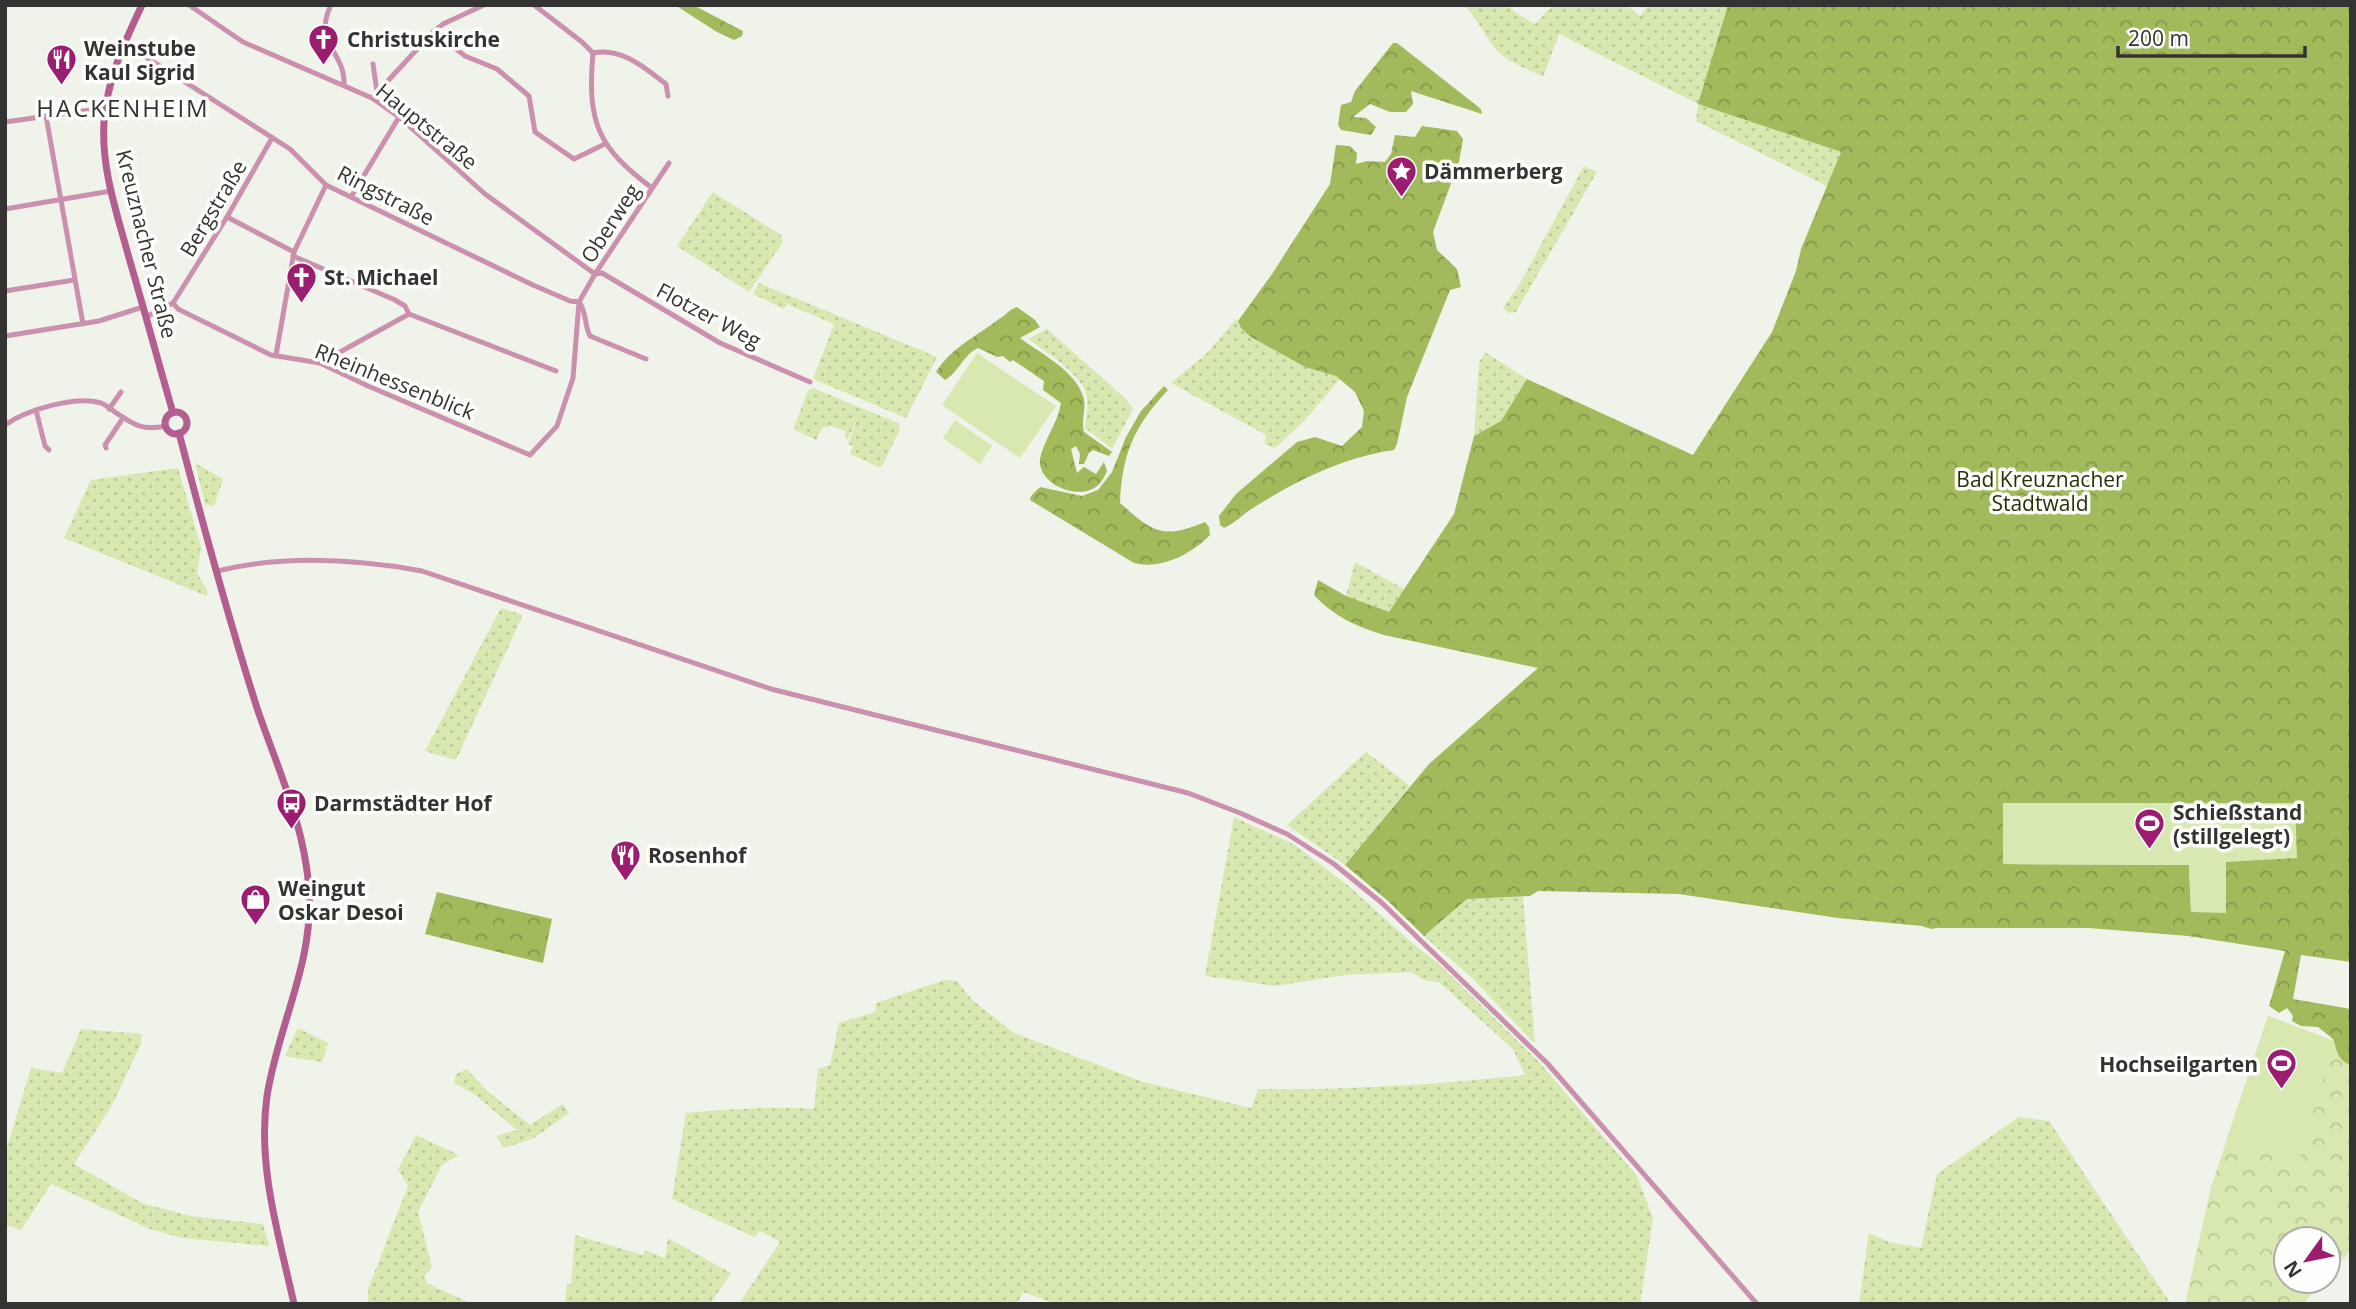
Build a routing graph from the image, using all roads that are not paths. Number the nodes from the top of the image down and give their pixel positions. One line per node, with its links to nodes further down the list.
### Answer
1 (142, 5): 7 (main road, Kreuznacher Straße)
2 (189, 5): 10 (street, Hauptstraße)
3 (331, 5): 10 (street)
4 (484, 5): 6 (street)
5 (534, 5): 8 (street)
6 (434, 31): 11 (street); 19 (street)
7 (124, 43): 14 (main road, Kreuznacher Straße); 18 (street, Ringstraße)
8 (593, 54): 12 (street); 19 (street)
9 (373, 64): 11 (street)
10 (344, 85): 13 (street, Hauptstraße)
11 (377, 92): 13 (street)
12 (668, 96)
13 (372, 97): 16 (street, Hauptstraße)
14 (105, 108): 15 (street); 23 (main road, Kreuznacher Straße)
15 (46, 116): 17 (street); 25 (street)
16 (399, 117): 24 (street); 29 (street, Hauptstraße)
17 (5, 122)
18 (272, 138): 21 (street, Ringstraße); 27 (street, Bergstraße)
19 (605, 144): 22 (street)
20 (669, 163): 22 (street, Oberweg)
21 (326, 185): 24 (street, Ringstraße); 28 (street)
22 (652, 188): 29 (street, Oberweg)
23 (111, 191): 25 (street); 34 (main road, Kreuznacher Straße)
24 (351, 197): 32 (street, Ringstraße)
25 (60, 200): 26 (street); 30 (street)
26 (5, 209)
27 (227, 217): 28 (street); 33 (street, Bergstraße)
28 (293, 254): 35 (street); 39 (street)
29 (595, 274): 32 (street, Oberweg); 43 (street, Flotzer Weg)
30 (74, 280): 31 (street); 37 (street)
31 (5, 291)
32 (579, 302): 40 (street); 54 (street, Oberweg)
33 (173, 303): 36 (street); 39 (street, Rheinhessenblick)
34 (143, 307): 36 (main road, Kreuznacher Straße); 37 (street)
35 (409, 314): 41 (street); 42 (street)
36 (146, 317): 47 (main road, Kreuznacher Straße)
37 (83, 324): 38 (street)
38 (5, 336)
39 (276, 355): 41 (street, Rheinhessenblick)
40 (646, 359)
41 (320, 363): 54 (street, Rheinhessenblick)
42 (556, 371)
43 (810, 382)
44 (121, 392): 45 (street)
45 (109, 409): 46 (street); 48 (street)
46 (36, 410): 49 (street); 53 (street)
47 (173, 413): 50 (main road); 51 (main road)
48 (123, 418): 50 (street); 52 (street)
49 (5, 425)
50 (166, 426): 51 (main road)
51 (179, 433): 55 (main road)
52 (106, 448)
53 (49, 450)
54 (530, 455)
55 (217, 571): 56 (main road); 57 (street)
56 (295, 1304)
57 (1757, 1304)

